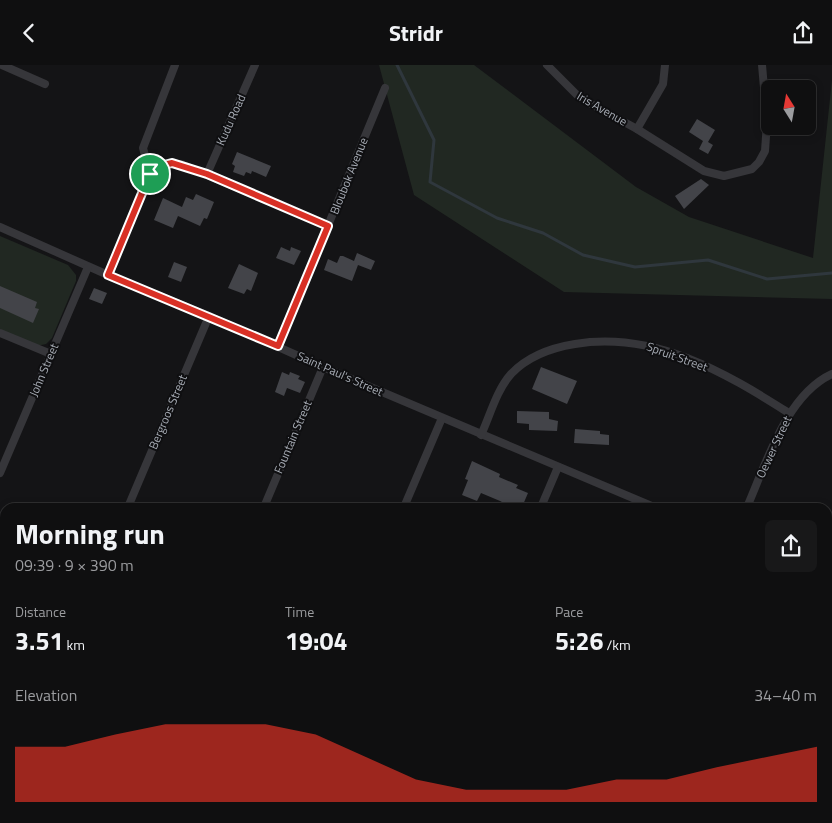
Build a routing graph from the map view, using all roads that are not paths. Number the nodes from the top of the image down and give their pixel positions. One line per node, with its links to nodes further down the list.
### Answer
1 (2, 65): 7 (street)
2 (175, 65): 10 (street)
3 (255, 65): 11 (street, Kudu Road)
4 (547, 65): 9 (street, Iris Avenue)
5 (665, 65): 9 (street)
6 (762, 65): 9 (street, Iris Avenue)
7 (45, 84)
8 (385, 88): 12 (street, Bloubok Avenue)
9 (637, 129)
10 (150, 174): 11 (street); 15 (street)
11 (207, 174): 12 (street)
12 (328, 226): 18 (street, Bloubok Avenue)
13 (0, 227): 14 (street, Saint Paul's Street)
14 (88, 267): 15 (street, Saint Paul's Street); 19 (street, John Street)
15 (108, 275): 16 (street, Saint Paul's Street)
16 (209, 316): 18 (street, Saint Paul's Street); 27 (street, Bergroos Street)
17 (0, 333): 19 (street)
18 (278, 346): 20 (street, Saint Paul's Street)
19 (51, 355): 26 (street, John Street)
20 (323, 367): 23 (street, Saint Paul's Street); 28 (street, Fountain Street)
21 (832, 374): 22 (street, Oewer Street)
22 (789, 413): 24 (street, Spruit Street); 32 (street, Oewer Street)
23 (442, 418): 24 (street, Saint Paul's Street); 29 (street)
24 (481, 435): 25 (street, Saint Paul's Street)
25 (558, 467): 30 (street); 31 (street, Saint Paul's Street)
26 (0, 473)
27 (130, 503)
28 (266, 503)
29 (406, 503)
30 (543, 503)
31 (644, 503)
32 (749, 503)

